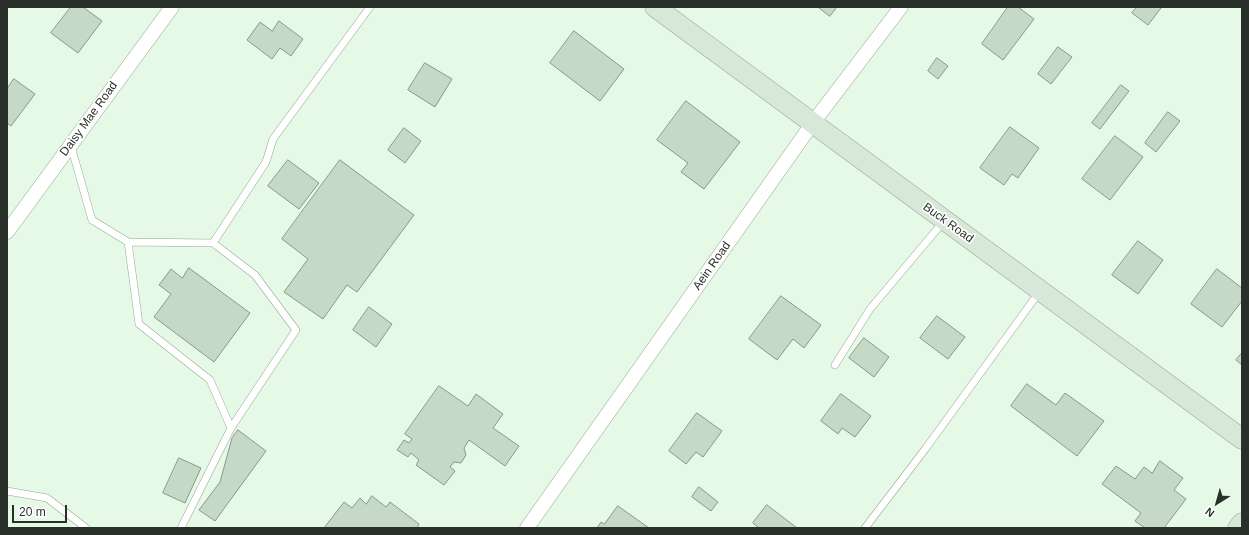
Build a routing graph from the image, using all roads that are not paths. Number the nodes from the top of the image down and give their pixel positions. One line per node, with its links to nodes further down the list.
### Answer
1 (172, 7): 6 (street, Daisy Mae Road)
2 (370, 7): 10 (lane)
3 (655, 7): 5 (street, Buck Road)
4 (901, 7): 5 (street, Aein Road)
5 (812, 124): 7 (street, Buck Road); 19 (street, Aein Road)
6 (71, 144): 8 (street, Daisy Mae Road); 9 (lane)
7 (944, 221): 11 (street, Buck Road); 12 (lane)
8 (7, 232)
9 (128, 242): 10 (lane); 13 (lane)
10 (212, 243): 13 (lane)
11 (1040, 291): 14 (street, Buck Road); 20 (lane)
12 (835, 365)
13 (231, 428): 18 (lane)
14 (1242, 439)
15 (7, 491): 17 (lane)
16 (1242, 523): 21 (street)
17 (86, 528)
18 (181, 528)
19 (527, 528)
20 (865, 528)
21 (1238, 528)

